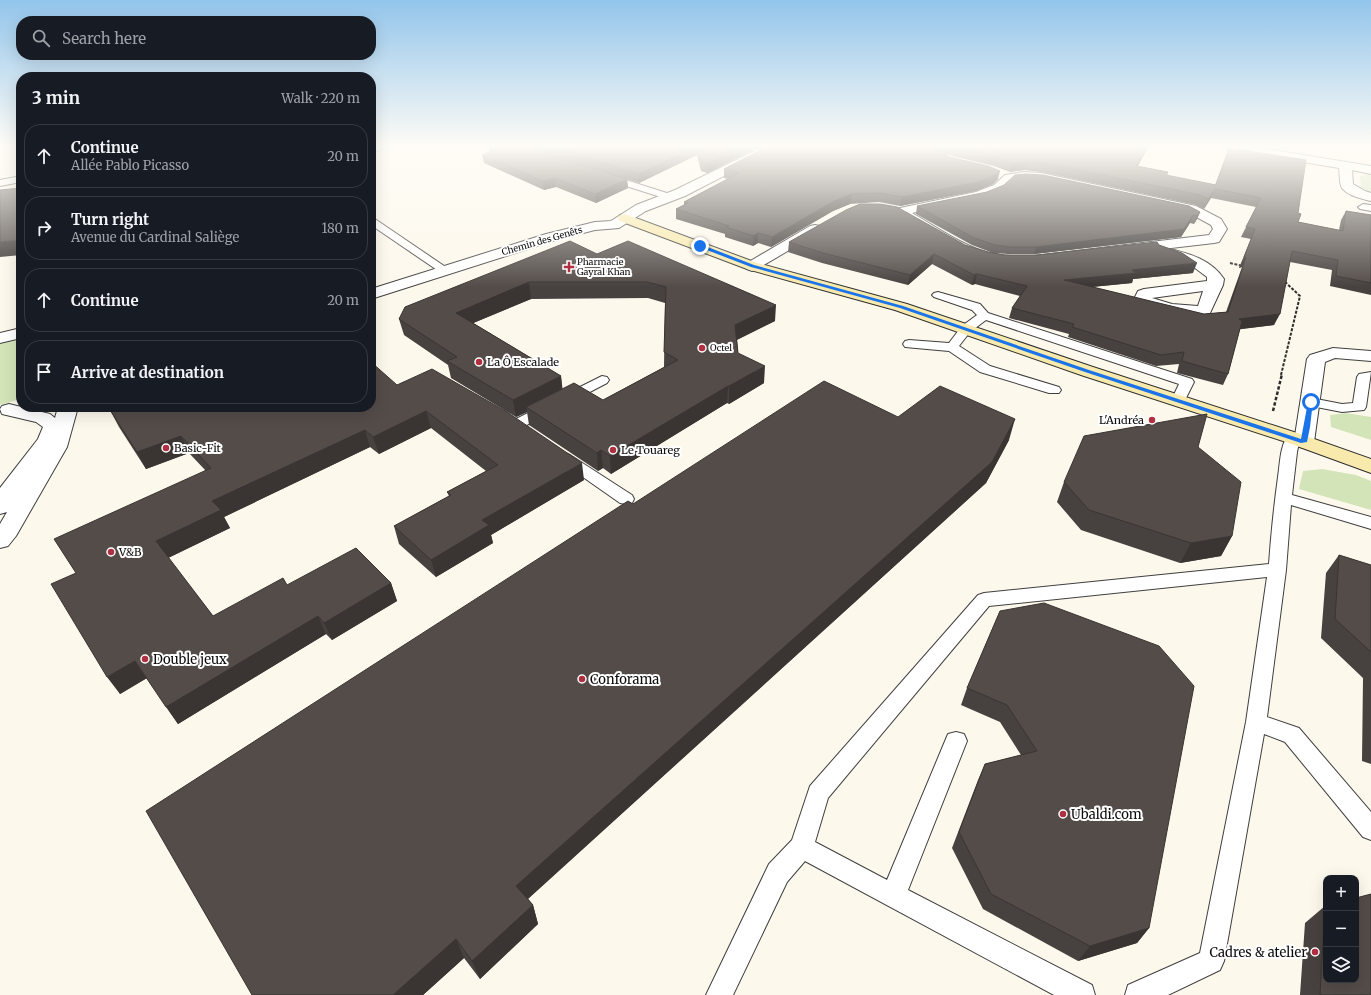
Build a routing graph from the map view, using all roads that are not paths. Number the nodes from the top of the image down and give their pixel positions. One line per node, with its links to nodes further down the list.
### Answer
1 (659, 193): 6 (lane)
2 (677, 193): 6 (street)
3 (984, 193): 11 (street)
4 (1118, 193): 11 (street)
5 (1359, 193): 7 (street)
6 (670, 197): 8 (street)
7 (1368, 204)
8 (620, 221): 12 (main road); 13 (street)
9 (826, 223): 12 (street)
10 (376, 224): 13 (lane)
11 (1151, 247): 14 (street)
12 (752, 266): 18 (main road)
13 (444, 270): 15 (street)
14 (1215, 285)
15 (376, 292)
16 (938, 295): 17 (lane)
17 (984, 316): 18 (lane); 27 (lane)
18 (966, 329): 22 (lane); 27 (main road)
19 (16, 334): 20 (street)
20 (0, 338)
21 (908, 344): 22 (lane)
22 (952, 346): 26 (lane)
23 (1371, 356): 28 (street)
24 (1371, 376): 28 (lane)
25 (602, 380): 32 (lane)
26 (1054, 390)
27 (1178, 401): 34 (main road)
28 (1311, 402): 34 (street)
29 (490, 410): 32 (lane)
30 (21, 412): 39 (street)
31 (67, 412): 41 (street)
32 (516, 425): 33 (lane)
33 (529, 434)
34 (1298, 440): 36 (main road); 37 (lane)
35 (554, 451): 38 (lane)
36 (1371, 466)
37 (1284, 498): 40 (lane); 42 (lane)
38 (626, 499)
39 (0, 507)
40 (1371, 523)
41 (0, 540)
42 (1277, 570): 43 (lane); 46 (lane)
43 (1256, 722): 45 (lane); 50 (lane)
44 (956, 741): 47 (lane)
45 (1371, 829)
46 (802, 847): 47 (lane); 48 (lane)
47 (893, 896): 49 (lane)
48 (719, 995)
49 (1082, 995)
50 (1138, 995)

